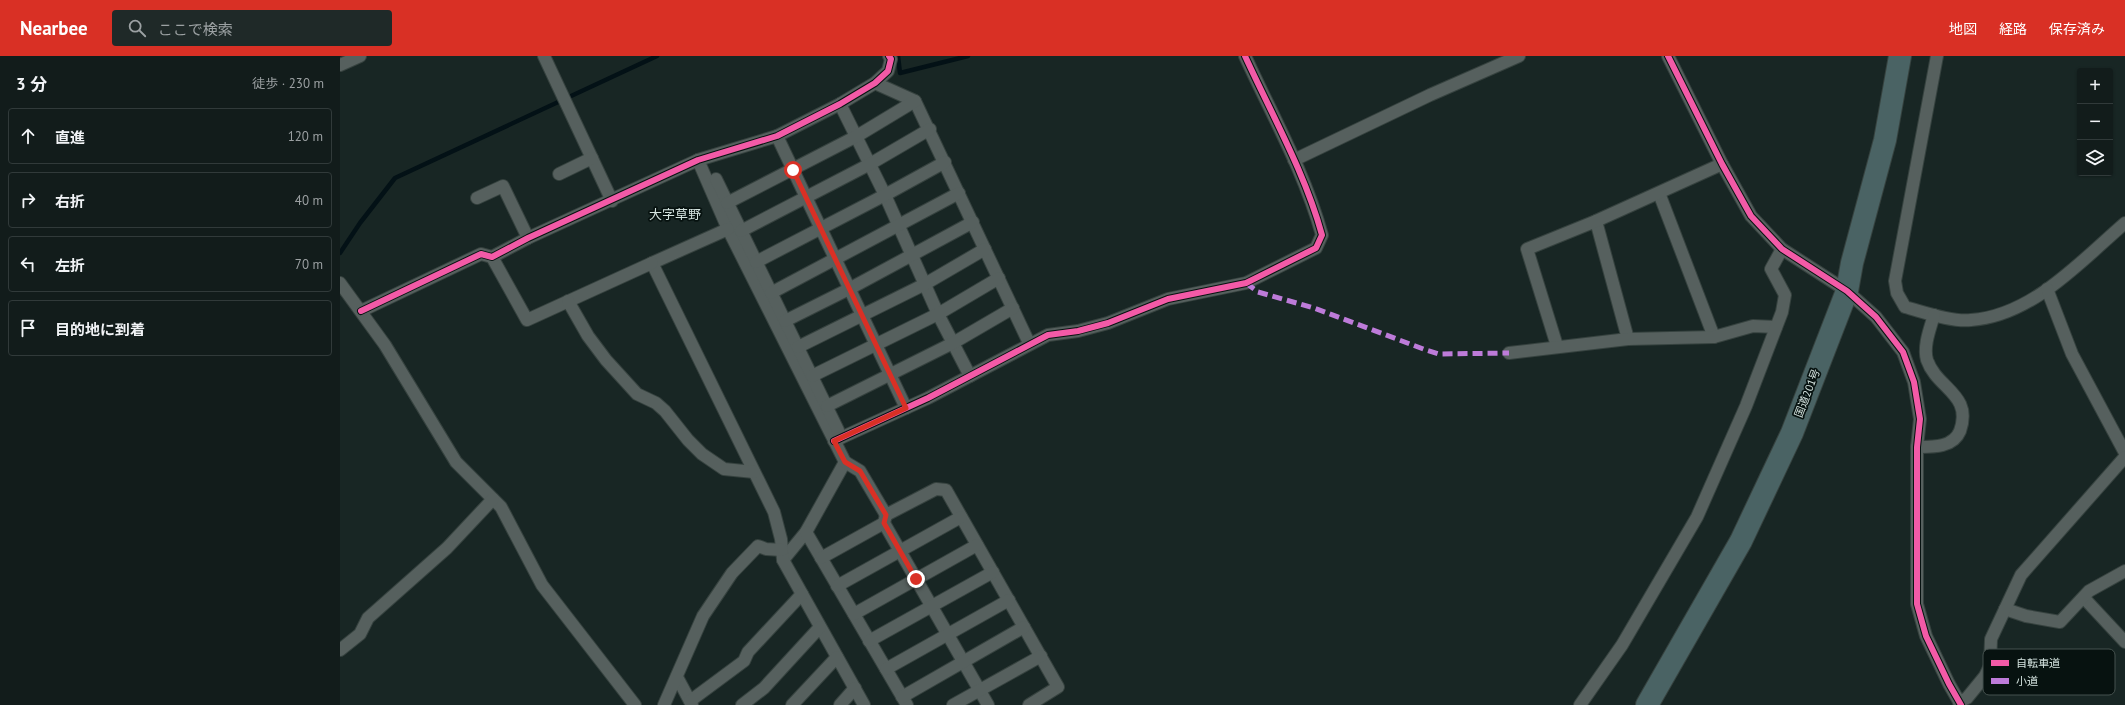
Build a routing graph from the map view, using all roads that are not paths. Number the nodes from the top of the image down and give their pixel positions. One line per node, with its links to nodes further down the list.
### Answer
1 (360, 56): 9 (street)
2 (544, 56): 16 (street)
3 (889, 56): 10 (street)
4 (1245, 56): 18 (street)
5 (1519, 56): 18 (street)
6 (1668, 56): 21 (street)
7 (1900, 56): 52 (highway, 国道201号)
8 (1937, 56): 58 (street)
9 (340, 65)
10 (875, 83): 11 (street); 12 (street)
11 (915, 101): 13 (street); 15 (street)
12 (840, 104): 14 (street); 15 (street)
13 (930, 129): 19 (street); 20 (street)
14 (776, 136): 17 (street); 22 (street)
15 (857, 136): 20 (street); 22 (street)
16 (592, 158): 23 (street); 30 (street)
17 (698, 160): 30 (street); 36 (street)
18 (1294, 160): 65 (street)
19 (945, 162): 25 (street); 27 (street)
20 (870, 164): 27 (street); 28 (street)
21 (1722, 164): 26 (street); 41 (street)
22 (793, 170): 28 (street); 31 (street)
23 (559, 174)
24 (716, 179): 31 (street)
25 (960, 193): 32 (street); 35 (street)
26 (1658, 193): 33 (street); 62 (street)
27 (884, 196): 35 (street); 37 (street)
28 (806, 197): 37 (street); 38 (street)
29 (477, 198): 39 (street)
30 (612, 201): 39 (street)
31 (727, 202): 38 (street)
32 (973, 222): 40 (street); 42 (street)
33 (1596, 222): 63 (street); 67 (street)
34 (2125, 223): 51 (street)
35 (898, 227): 42 (street); 44 (street)
36 (728, 229): 46 (street); 75 (street)
37 (821, 229): 44 (street); 45 (street)
38 (741, 231): 45 (street)
39 (528, 238): 43 (street)
40 (985, 248): 47 (street); 49 (street)
41 (1782, 249): 52 (street); 61 (street)
42 (912, 255): 49 (street); 50 (street)
43 (492, 257): 54 (street); 56 (street)
44 (836, 260): 50 (street); 53 (street)
45 (756, 262): 53 (street)
46 (652, 263): 54 (street); 80 (street)
47 (999, 278): 55 (street); 57 (street)
48 (340, 283): 56 (street)
49 (925, 284): 57 (street); 59 (street)
50 (849, 289): 59 (street); 60 (street)
51 (2047, 289): 58 (street); 77 (street)
52 (1847, 290): 76 (street); 127 (highway, 国道201号)
53 (771, 293): 60 (street)
54 (568, 301): 80 (street)
55 (1013, 308): 64 (street); 65 (street)
56 (361, 311): 81 (street)
57 (938, 314): 64 (street); 66 (street)
58 (1934, 315): 76 (street)
59 (862, 316): 66 (street); 68 (street)
60 (785, 321): 68 (street)
61 (1776, 327): 62 (street); 126 (street)
62 (1714, 337): 63 (street)
63 (1628, 339): 67 (street)
64 (953, 343): 70 (street); 72 (street)
65 (1029, 343): 72 (street)
66 (876, 344): 70 (street); 71 (street)
67 (1557, 346): 69 (street)
68 (798, 347): 71 (street)
69 (1509, 352)
70 (890, 375): 73 (street); 74 (street)
71 (812, 376): 73 (street)
72 (970, 376): 74 (street)
73 (827, 406): 75 (street)
74 (906, 408): 75 (street)
75 (836, 436): 79 (street)
76 (1917, 447): 116 (street)
77 (2125, 453)
78 (2125, 458): 97 (street)
79 (845, 462): 83 (street); 84 (street)
80 (754, 472): 87 (street)
81 (493, 499): 105 (street); 117 (street)
82 (961, 517): 83 (street); 85 (street); 86 (street)
83 (885, 519): 86 (street); 88 (street)
84 (806, 532): 87 (street); 88 (street)
85 (977, 544): 90 (street); 91 (street)
86 (900, 551): 91 (street); 92 (street)
87 (782, 555): 93 (street); 110 (street)
88 (821, 558): 92 (street)
89 (2125, 571): 94 (street)
90 (993, 572): 95 (street); 96 (street)
91 (916, 579): 96 (street); 98 (street)
92 (837, 586): 98 (street)
93 (802, 594): 99 (street); 115 (street)
94 (2084, 598): 97 (street); 103 (street)
95 (1008, 600): 100 (street); 101 (street)
96 (932, 606): 101 (street); 102 (street)
97 (2006, 609): 104 (street)
98 (854, 614): 102 (street)
99 (820, 626): 107 (street); 119 (street)
100 (1024, 627): 106 (street); 108 (street)
101 (948, 634): 108 (street); 109 (street)
102 (870, 641): 109 (street)
103 (2125, 642)
104 (1991, 649)
105 (340, 650)
106 (1041, 656): 113 (street); 125 (street)
107 (838, 657): 112 (street); 120 (street)
108 (963, 661): 113 (street); 114 (street)
109 (886, 669): 114 (street)
110 (677, 677): 115 (street); 118 (street)
111 (1983, 678): 116 (street)
112 (855, 688): 121 (street); 122 (street)
113 (980, 690): 123 (street); 124 (street)
114 (904, 701)
115 (691, 703)
116 (1960, 704)
117 (635, 705)
118 (664, 705)
119 (742, 705)
120 (792, 705)
121 (840, 705)
122 (864, 705)
123 (953, 705)
124 (988, 705)
125 (1029, 705)
126 (1580, 705)
127 (1647, 705)

